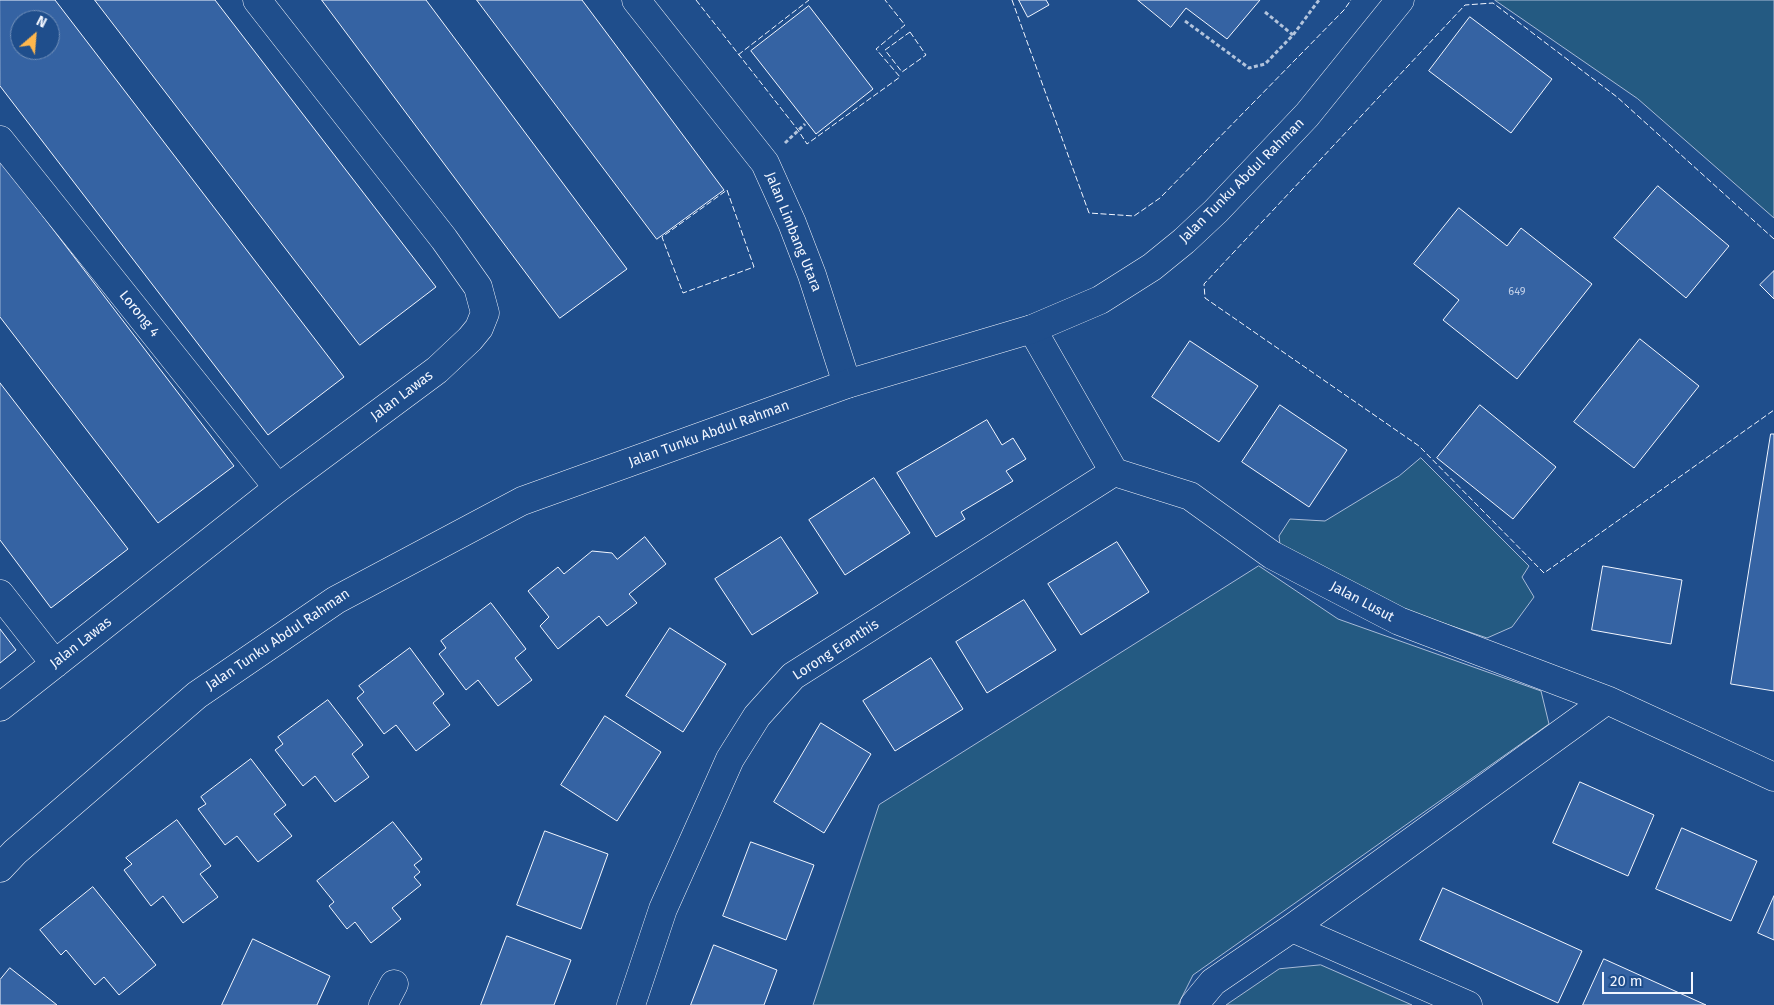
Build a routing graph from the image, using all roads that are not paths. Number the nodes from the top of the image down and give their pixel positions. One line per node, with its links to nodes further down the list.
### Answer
1 (257, 0): 8 (street, Jalan Lawas)
2 (636, 0): 6 (street, Jalan Limbang Utara)
3 (1400, 0): 5 (street, Jalan Tunku Abdul Rahman)
4 (0, 140): 8 (street, Lorong 4)
5 (1032, 329): 6 (street, Jalan Tunku Abdul Rahman); 7 (street)
6 (847, 384): 14 (street, Jalan Tunku Abdul Rahman)
7 (1114, 472): 11 (street, Jalan Lusut); 16 (street, Lorong Eranthis)
8 (278, 488): 10 (street, Jalan Lawas)
9 (0, 594): 10 (street)
10 (54, 664): 12 (street, Jalan Lawas)
11 (1607, 700): 13 (street, Jalan Lusut); 15 (street)
12 (0, 707)
13 (1774, 777)
14 (0, 868)
15 (1292, 928): 17 (street); 18 (street)
16 (631, 1005)
17 (1194, 1005)
18 (1468, 1005)

